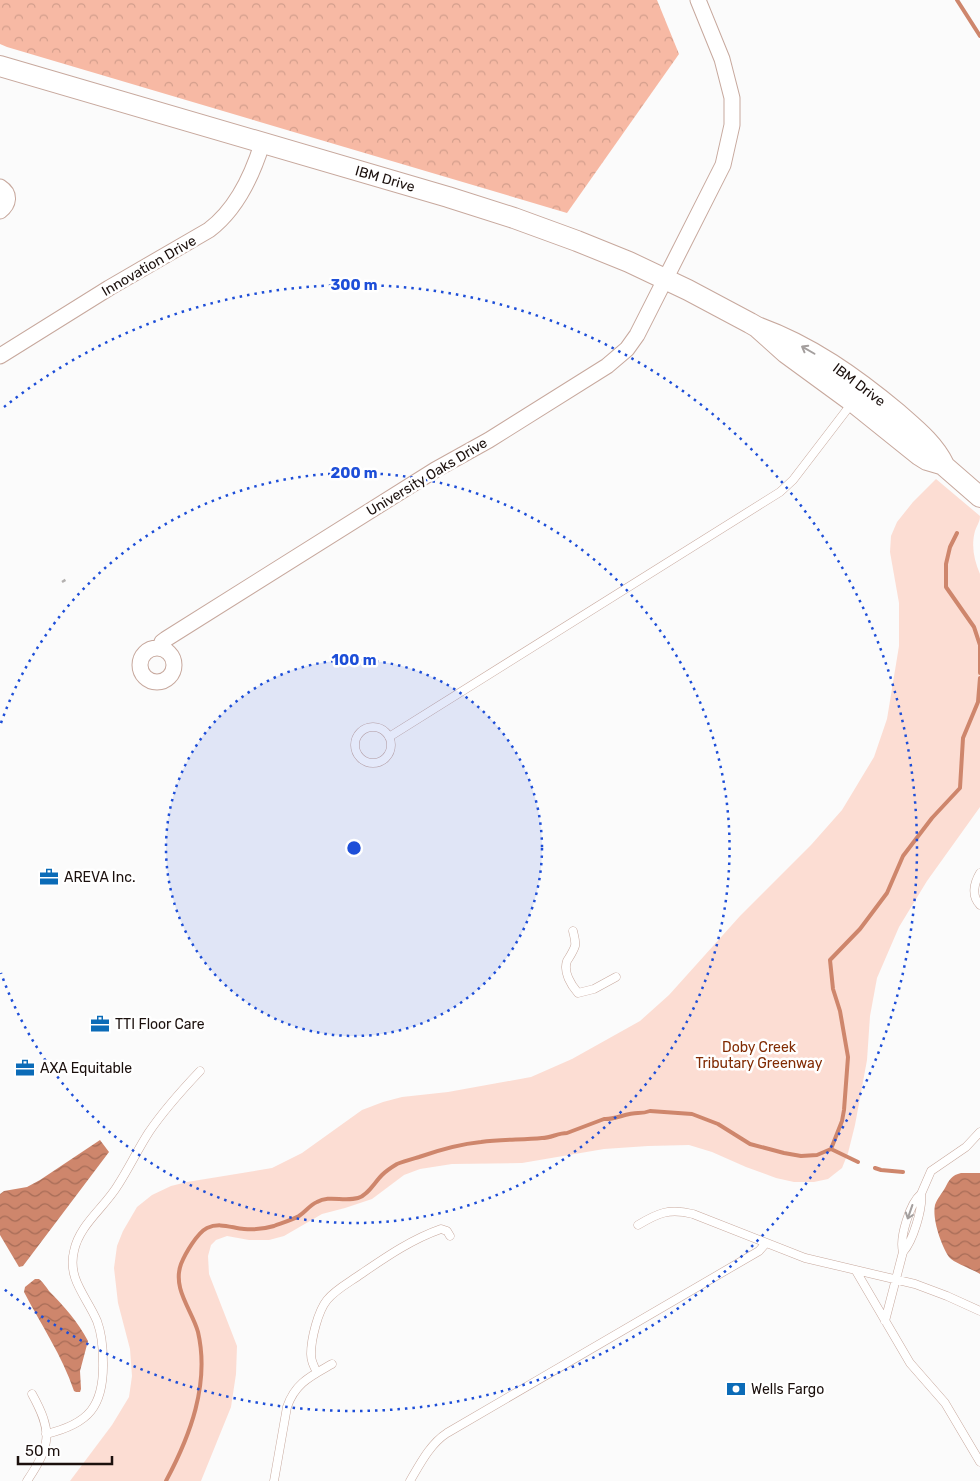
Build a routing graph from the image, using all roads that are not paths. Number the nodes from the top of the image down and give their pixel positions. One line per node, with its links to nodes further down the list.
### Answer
1 (698, 0): 6 (street, University Oaks Drive)
2 (0, 66): 3 (street, IBM Drive)
3 (262, 144): 6 (street, IBM Drive); 8 (street, Innovation Drive)
4 (0, 187): 5 (street)
5 (0, 211)
6 (665, 279): 7 (street, IBM Drive); 12 (street, University Oaks Drive)
7 (757, 327): 9 (street, IBM Drive); 10 (street, IBM Drive, one-way to 7)
8 (0, 356)
9 (853, 402): 10 (street, IBM Drive); 13 (lane)
10 (944, 466): 11 (street, IBM Drive)
11 (980, 497)
12 (160, 648)
13 (389, 737): 13 (lane)
14 (980, 873): 15 (lane)
15 (980, 905)
16 (573, 931): 17 (lane)
17 (616, 977)
18 (200, 1071): 30 (lane)
19 (980, 1132): 24 (lane)
20 (638, 1225): 22 (lane)
21 (450, 1236): 28 (lane)
22 (766, 1243): 23 (lane); 34 (lane)
23 (856, 1271): 24 (lane); 26 (lane)
24 (896, 1280): 25 (lane); 26 (lane)
25 (980, 1312)
26 (885, 1321): 31 (lane)
27 (332, 1364): 28 (lane)
28 (317, 1372): 33 (lane)
29 (32, 1394): 30 (lane)
30 (46, 1434): 32 (lane)
31 (980, 1462)
32 (27, 1481)
33 (274, 1481)
34 (410, 1481)

